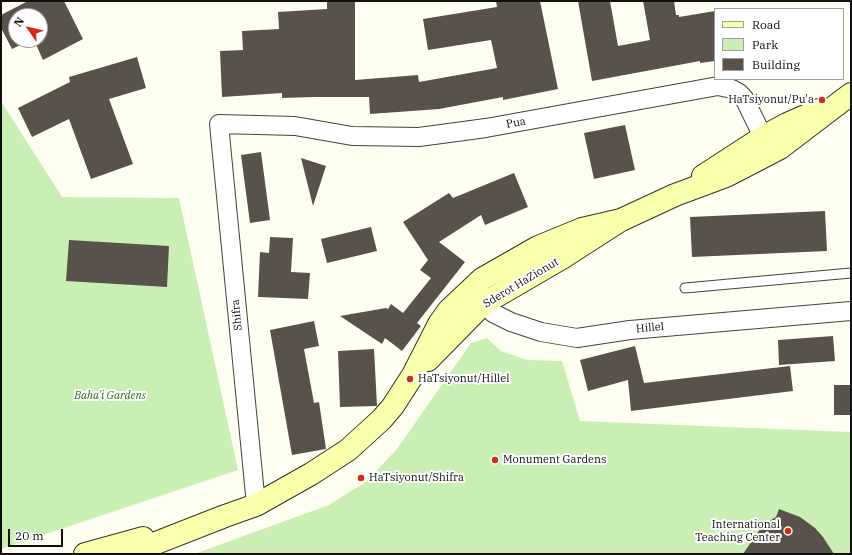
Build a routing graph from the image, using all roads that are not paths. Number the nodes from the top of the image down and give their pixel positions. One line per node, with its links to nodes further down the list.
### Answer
1 (846, 98): 3 (street, Sderot HaZionut)
2 (218, 124): 3 (street, Pua); 11 (street, Shifra)
3 (771, 142): 4 (street, Sderot HaZionut)
4 (621, 220): 6 (street, Sderot HaZionut); 8 (street, Sderot HaZionut)
5 (851, 273): 7 (lane)
6 (482, 279): 8 (street); 10 (street, Sderot HaZionut)
7 (685, 288)
8 (483, 304): 9 (street, Hillel); 10 (street, Sderot HaZionut)
9 (851, 311)
10 (413, 375): 11 (street, Sderot HaZionut)
11 (256, 505): 12 (street, Sderot HaZionut)
12 (225, 516): 13 (street, Sderot HaZionut); 14 (street, Sderot HaZionut)
13 (86, 554)
14 (128, 554)

